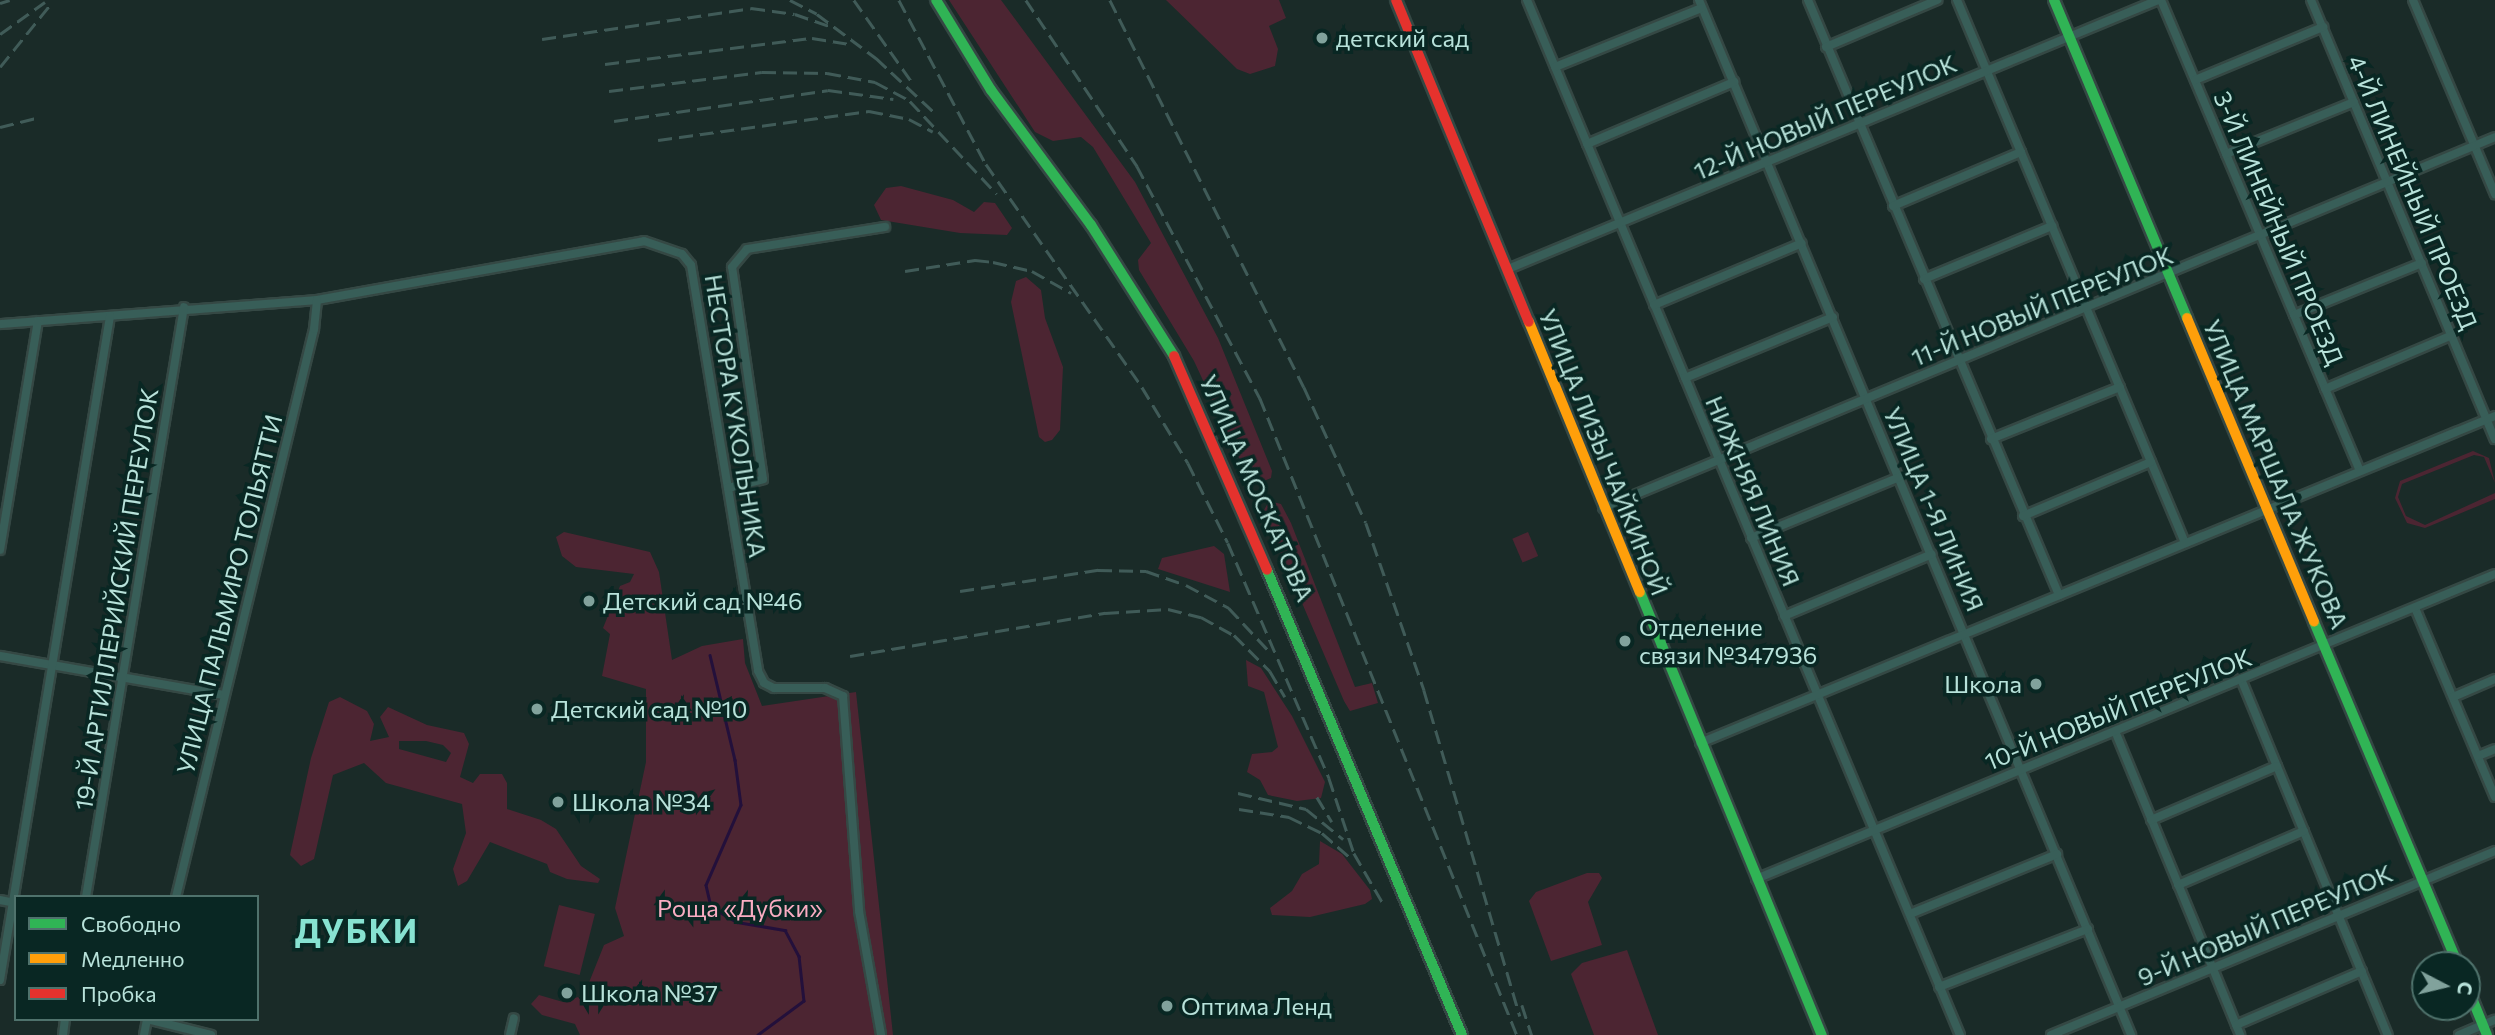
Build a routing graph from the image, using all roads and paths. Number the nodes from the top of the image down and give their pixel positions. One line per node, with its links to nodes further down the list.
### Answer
1 (936, 0): 121 (main road, УЛИЦА МОСКАТОВА)
2 (1396, 0): 36 (main road, УЛИЦА ЛИЗЫ ЧАЙКИНОЙ)
3 (1527, 0): 15 (street, НИЖНЯЯ ЛИНИЯ)
4 (1808, 0): 14 (street)
5 (1937, 0): 14 (street)
6 (1957, 0): 16 (street)
7 (2054, 0): 13 (main road, УЛИЦА МАРШАЛА ЖУКОВА)
8 (2160, 0): 13 (street, 12-Й НОВЫЙ ПЕРЕУЛОК); 17 (street, 3-Й ЛИНЕЙНЫЙ ПРОЕЗД)
9 (2311, 0): 12 (street, 4-Й ЛИНЕЙНЫЙ ПРОЕЗД)
10 (2413, 0): 23 (street)
11 (1700, 4): 15 (street); 18 (street, УЛИЦА 1-Я ЛИНИЯ)
12 (2323, 27): 17 (street); 19 (street, 4-Й ЛИНЕЙНЫЙ ПРОЕЗД)
13 (2070, 39): 16 (street, 12-Й НОВЫЙ ПЕРЕУЛОК); 37 (main road, УЛИЦА МАРШАЛА ЖУКОВА)
14 (1826, 47): 20 (street)
15 (1555, 67): 22 (street, НИЖНЯЯ ЛИНИЯ)
16 (1987, 71): 20 (street, 12-Й НОВЫЙ ПЕРЕУЛОК); 24 (street)
17 (2195, 80): 25 (street, 3-Й ЛИНЕЙНЫЙ ПРОЕЗД)
18 (1734, 82): 22 (street); 26 (street, УЛИЦА 1-Я ЛИНИЯ)
19 (2354, 102): 25 (street); 27 (street, 4-Й ЛИНЕЙНЫЙ ПРОЕЗД)
20 (1859, 124): 26 (street, 12-Й НОВЫЙ ПЕРЕУЛОК); 29 (street)
21 (2495, 137): 23 (street, 11-Й НОВЫЙ ПЕРЕУЛОК)
22 (1587, 144): 30 (street, НИЖНЯЯ ЛИНИЯ)
23 (2475, 145): 27 (street, 11-Й НОВЫЙ ПЕРЕУЛОК); 28 (street)
24 (2021, 152): 29 (street); 31 (street)
25 (2226, 154): 33 (street, 3-Й ЛИНЕЙНЫЙ ПРОЕЗД)
26 (1768, 162): 30 (street, 12-Й НОВЫЙ ПЕРЕУЛОК); 34 (street, УЛИЦА 1-Я ЛИНИЯ)
27 (2387, 182): 33 (street, 11-Й НОВЫЙ ПЕРЕУЛОК); 35 (street, 4-Й ЛИНЕЙНЫЙ ПРОЕЗД)
28 (2495, 194)
29 (1893, 206): 38 (street)
30 (1620, 223): 36 (street, 12-Й НОВЫЙ ПЕРЕУЛОК); 40 (street, НИЖНЯЯ ЛИНИЯ)
31 (2052, 226): 38 (street); 42 (street)
32 (885, 227): 61 (street)
33 (2260, 234): 37 (street, 11-Й НОВЫЙ ПЕРЕУЛОК); 43 (street, 3-Й ЛИНЕЙНЫЙ ПРОЕЗД)
34 (1802, 243): 40 (street); 45 (street, УЛИЦА 1-Я ЛИНИЯ)
35 (2422, 263): 43 (street); 48 (street, 4-Й ЛИНЕЙНЫЙ ПРОЕЗД)
36 (1508, 269): 62 (main road, УЛИЦА ЛИЗЫ ЧАЙКИНОЙ)
37 (2170, 275): 42 (street, 11-Й НОВЫЙ ПЕРЕУЛОК); 63 (main road, УЛИЦА МАРШАЛА ЖУКОВА)
38 (1924, 279): 49 (street)
39 (317, 300): 41 (street, НЕСТОРА КУКОЛЬНИКА); 61 (street, НЕСТОРА КУКОЛЬНИКА); 80 (street, УЛИЦА ПАЛЬМИРО ТОЛЬЯТТИ)
40 (1654, 305): 50 (street, НИЖНЯЯ ЛИНИЯ)
41 (184, 307): 44 (street, НЕСТОРА КУКОЛЬНИКА); 77 (street, 19-Й АРТИЛЛЕРИЙСКИЙ ПЕРЕУЛОК)
42 (2086, 307): 49 (street, 11-Й НОВЫЙ ПЕРЕУЛОК); 51 (street)
43 (2294, 315): 52 (street, 3-Й ЛИНЕЙНЫЙ ПРОЕЗД)
44 (110, 316): 46 (street, НЕСТОРА КУКОЛЬНИКА); 76 (street)
45 (1833, 317): 50 (street); 53 (street, УЛИЦА 1-Я ЛИНИЯ)
46 (38, 321): 47 (street, НЕСТОРА КУКОЛЬНИКА); 67 (street)
47 (0, 324)
48 (2452, 335): 52 (street); 54 (street, 4-Й ЛИНЕЙНЫЙ ПРОЕЗД)
49 (1958, 360): 53 (street, 11-Й НОВЫЙ ПЕРЕУЛОК); 55 (street)
50 (1685, 378): 57 (street, НИЖНЯЯ ЛИНИЯ)
51 (2120, 387): 55 (street); 58 (street)
52 (2325, 389): 59 (street, 3-Й ЛИНЕЙНЫЙ ПРОЕЗД)
53 (1867, 398): 57 (street, 11-Й НОВЫЙ ПЕРЕУЛОК); 60 (street, УЛИЦА 1-Я ЛИНИЯ)
54 (2491, 417): 56 (street, 4-Й ЛИНЕЙНЫЙ ПРОЕЗД); 59 (street)
55 (1992, 439): 64 (street)
56 (2495, 439)
57 (1719, 460): 62 (street, 11-Й НОВЫЙ ПЕРЕУЛОК); 65 (street, НИЖНЯЯ ЛИНИЯ)
58 (2151, 462): 64 (street); 66 (street)
59 (2360, 471): 63 (street)
60 (1900, 477): 65 (street); 68 (street, УЛИЦА 1-Я ЛИНИЯ)
61 (728, 488): 120 (street, НЕСТОРА КУКОЛЬНИКА)
62 (1603, 508): 84 (main road, УЛИЦА ЛИЗЫ ЧАЙКИНОЙ)
63 (2269, 511): 66 (street); 74 (main road, УЛИЦА МАРШАЛА ЖУКОВА)
64 (2023, 516): 70 (street)
65 (1751, 538): 72 (street, НИЖНЯЯ ЛИНИЯ)
66 (2185, 543): 70 (street)
67 (0, 550)
68 (1932, 554): 72 (street); 73 (street, УЛИЦА 1-Я ЛИНИЯ)
69 (2495, 574): 71 (street, 10-Й НОВЫЙ ПЕРЕУЛОК)
70 (2059, 595): 73 (street)
71 (2415, 608): 74 (street, 10-Й НОВЫЙ ПЕРЕУЛОК); 82 (street)
72 (1784, 616): 81 (street, НИЖНЯЯ ЛИНИЯ)
73 (1965, 634): 81 (street); 88 (street, УЛИЦА 1-Я ЛИНИЯ)
74 (2326, 646): 78 (street, 10-Й НОВЫЙ ПЕРЕУЛОК); 96 (main road, УЛИЦА МАРШАЛА ЖУКОВА)
75 (0, 656): 76 (street)
76 (52, 666): 77 (street); 98 (street)
77 (123, 678): 80 (street); 99 (street, 19-Й АРТИЛЛЕРИЙСКИЙ ПЕРЕУЛОК)
78 (2241, 679): 83 (street, 10-Й НОВЫЙ ПЕРЕУЛОК); 87 (street)
79 (2495, 679): 82 (street)
80 (223, 695): 100 (street, УЛИЦА ПАЛЬМИРО ТОЛЬЯТТИ)
81 (1817, 695): 84 (street); 91 (street, НИЖНЯЯ ЛИНИЯ)
82 (2453, 697): 86 (street)
83 (2115, 731): 88 (street, 10-Й НОВЫЙ ПЕРЕУЛОК); 90 (street)
84 (1700, 743): 95 (main road, УЛИЦА ЛИЗЫ ЧАЙКИНОЙ)
85 (2495, 749): 86 (street)
86 (2478, 756): 89 (street)
87 (2277, 766): 90 (street); 92 (street)
88 (2022, 769): 91 (street, 10-Й НОВЫЙ ПЕРЕУЛОК); 94 (street, УЛИЦА 1-Я ЛИНИЯ)
89 (2495, 797)
90 (2151, 820): 97 (street)
91 (1873, 830): 95 (street, 10-Й НОВЫЙ ПЕРЕУЛОК); 103 (street, НИЖНЯЯ ЛИНИЯ)
92 (2304, 831): 97 (street); 104 (street)
93 (2495, 851): 96 (street, 9-Й НОВЫЙ ПЕРЕУЛОК)
94 (2057, 854): 103 (street); 105 (street, УЛИЦА 1-Я ЛИНИЯ)
95 (1756, 879): 122 (main road, УЛИЦА ЛИЗЫ ЧАЙКИНОЙ)
96 (2423, 881): 104 (street, 9-Й НОВЫЙ ПЕРЕУЛОК); 106 (main road, УЛИЦА МАРШАЛА ЖУКОВА)
97 (2179, 885): 107 (street)
98 (15, 895)
99 (86, 895)
100 (176, 895)
101 (0, 900): 102 (street)
102 (14, 902): 109 (street)
103 (1910, 914): 110 (street, НИЖНЯЯ ЛИНИЯ)
104 (2339, 916): 107 (street, 9-Й НОВЫЙ ПЕРЕУЛОК); 108 (street)
105 (2088, 929): 110 (street); 111 (street, УЛИЦА 1-Я ЛИНИЯ)
106 (2452, 951)
107 (2213, 968): 111 (street, 9-Й НОВЫЙ ПЕРЕУЛОК); 115 (street)
108 (2362, 971): 115 (street); 126 (street)
109 (0, 980)
110 (1940, 987): 123 (street, НИЖНЯЯ ЛИНИЯ)
111 (2120, 1006): 117 (street, 9-Й НОВЫЙ ПЕРЕУЛОК); 124 (street, УЛИЦА 1-Я ЛИНИЯ)
112 (514, 1018): 119 (street)
113 (2495, 1020): 116 (street)
114 (155, 1021): 118 (street)
115 (2236, 1025): 125 (street)
116 (2485, 1030): 127 (street)
117 (2056, 1034)
118 (211, 1035)
119 (510, 1035)
120 (881, 1035)
121 (1462, 1035)
122 (1822, 1035)
123 (1959, 1035)
124 (2132, 1035)
125 (2240, 1035)
126 (2388, 1035)
127 (2459, 1035)

